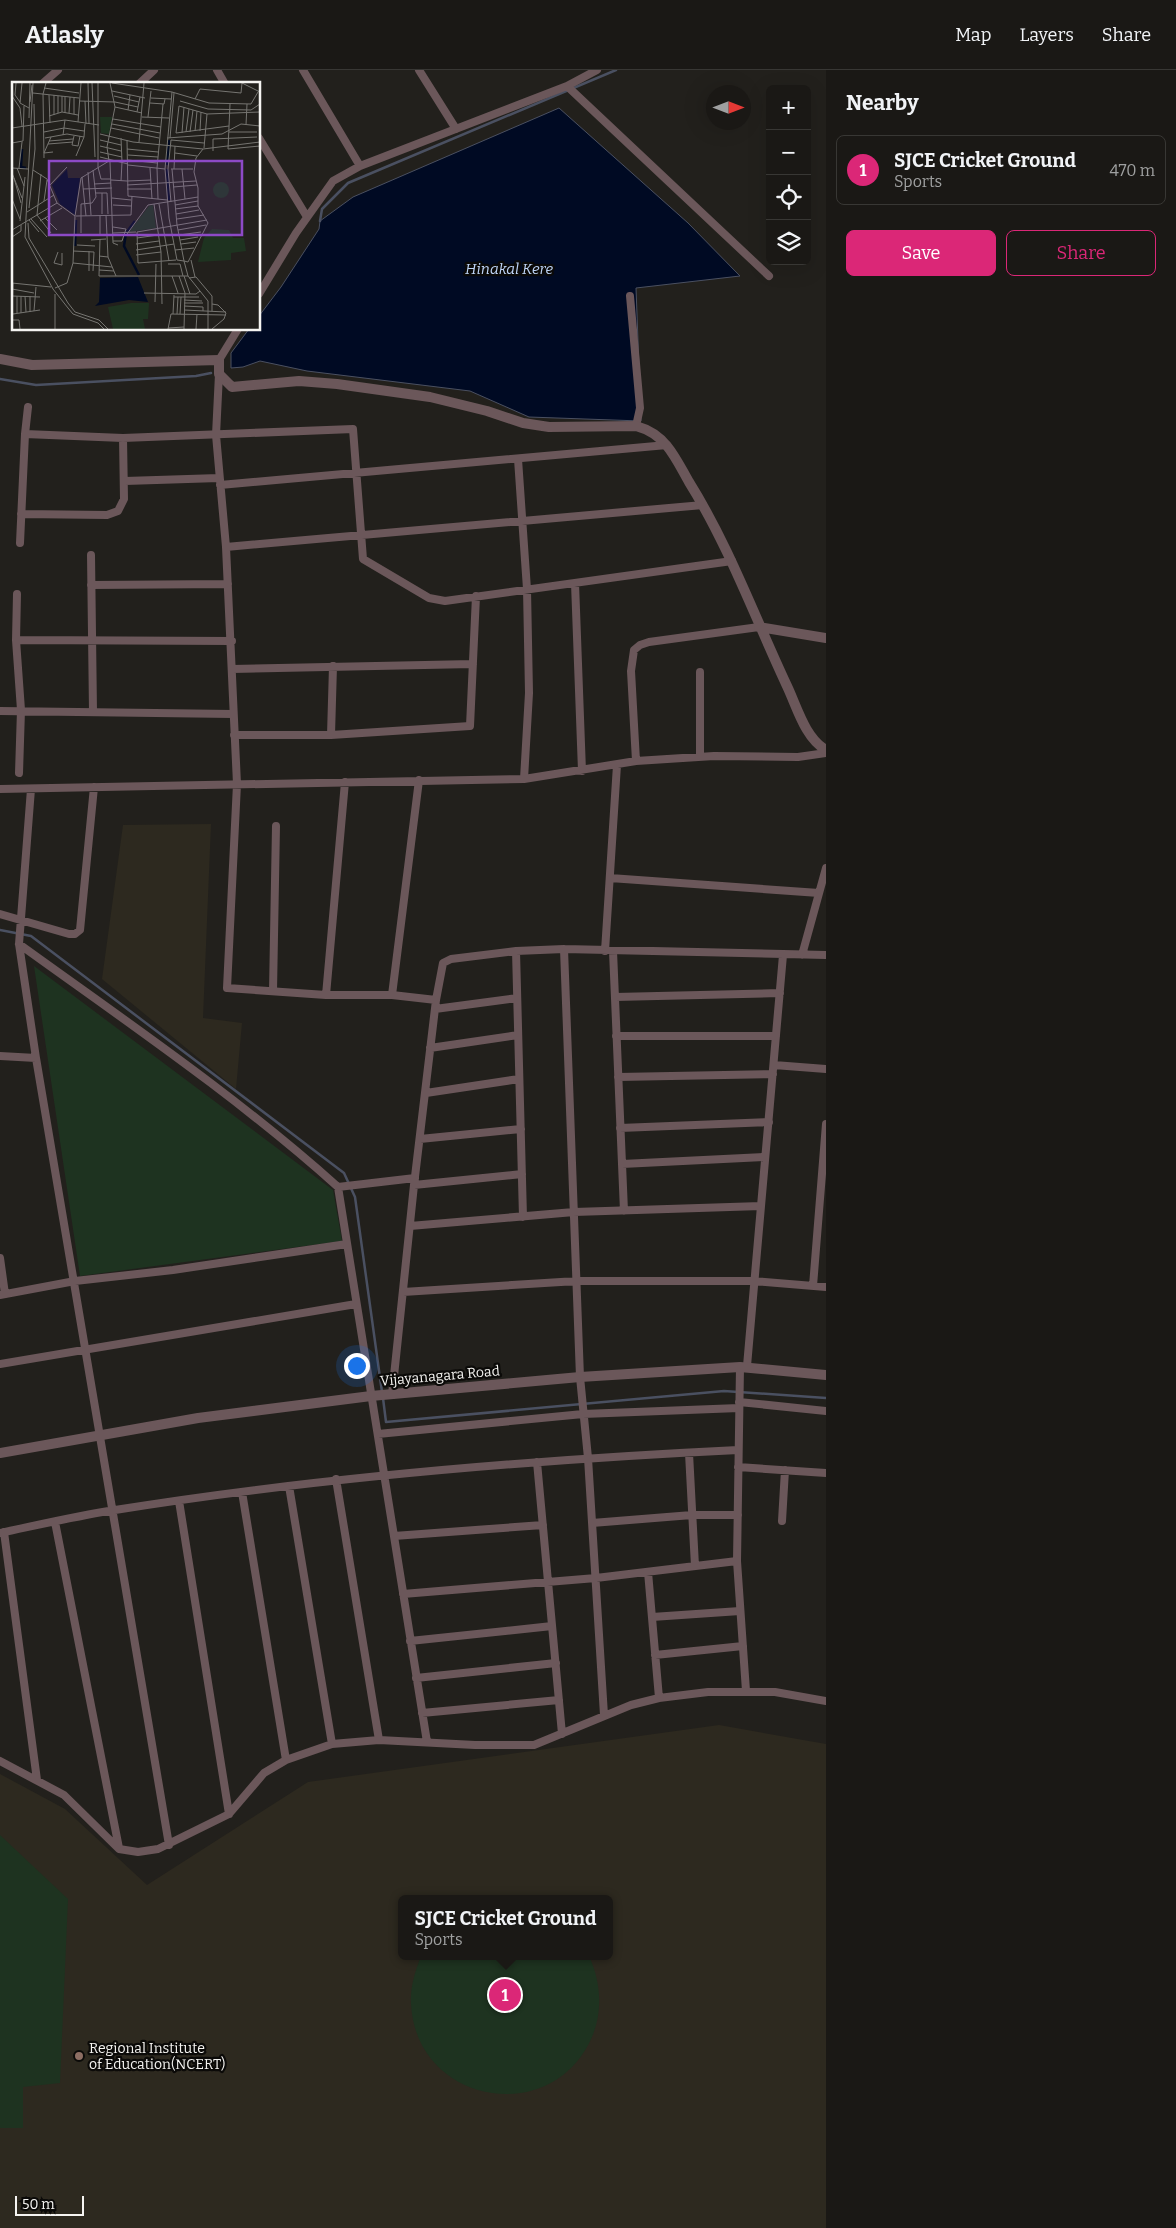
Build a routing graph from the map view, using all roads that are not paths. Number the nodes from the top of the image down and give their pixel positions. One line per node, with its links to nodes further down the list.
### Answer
1 (58, 70): 7 (street)
2 (154, 70): 8 (street)
3 (217, 70): 9 (street)
4 (303, 70): 13 (street)
5 (419, 70): 11 (street)
6 (597, 70): 10 (street)
7 (44, 82)
8 (141, 82)
9 (224, 82)
10 (567, 86): 11 (street); 15 (street)
11 (456, 129): 13 (street)
12 (260, 140): 14 (street)
13 (360, 166): 14 (street)
14 (307, 217): 16 (street)
15 (769, 276)
16 (260, 292)
17 (630, 296): 23 (street)
18 (237, 330): 20 (street)
19 (0, 359): 20 (street)
20 (219, 360): 21 (street)
21 (219, 374): 23 (street); 25 (street)
22 (28, 407): 24 (street)
23 (636, 426): 27 (street)
24 (25, 434): 26 (street); 33 (street)
25 (216, 435): 26 (street); 29 (street); 31 (street)
26 (124, 438): 30 (street)
27 (667, 445): 28 (street); 32 (street)
28 (518, 459): 29 (street); 34 (street)
29 (356, 473): 31 (street); 35 (street)
30 (125, 481): 31 (street); 33 (street)
31 (219, 482): 37 (street)
32 (703, 505): 34 (street); 39 (street)
33 (21, 514): 36 (street)
34 (522, 521): 35 (street); 43 (street)
35 (360, 535): 37 (street); 45 (street)
36 (20, 543)
37 (226, 547): 41 (street)
38 (91, 555): 42 (street)
39 (732, 561): 40 (street); 46 (street)
40 (575, 582): 43 (street); 65 (street)
41 (228, 584): 42 (street); 50 (street)
42 (91, 585): 49 (street)
43 (527, 589): 45 (street); 67 (street)
44 (17, 594): 48 (street)
45 (476, 596): 51 (street)
46 (759, 627): 47 (street); 61 (street); 63 (street)
47 (826, 638)
48 (16, 640): 49 (street); 55 (street)
49 (91, 640): 50 (street); 57 (street)
50 (232, 641): 53 (street)
51 (473, 664): 52 (street); 60 (street)
52 (333, 666): 53 (street); 60 (street)
53 (232, 669): 58 (street)
54 (700, 672): 62 (street)
55 (21, 710): 56 (street); 57 (street); 66 (street)
56 (0, 711)
57 (92, 712): 58 (street)
58 (232, 714): 59 (street)
59 (234, 735): 60 (street); 70 (street)
60 (332, 735)
61 (826, 751): 62 (street)
62 (700, 757): 63 (street)
63 (636, 761): 64 (street)
64 (616, 765): 65 (street); 76 (street)
65 (582, 771): 67 (street)
66 (19, 773)
67 (524, 779): 68 (street)
68 (419, 780): 69 (street); 90 (street)
69 (345, 782): 70 (street); 89 (street)
70 (237, 784): 71 (street); 87 (street)
71 (94, 787): 72 (street); 79 (street)
72 (31, 788): 73 (street); 79 (street)
73 (0, 789)
74 (276, 826): 87 (street)
75 (826, 868): 77 (street)
76 (610, 878): 77 (street); 83 (street)
77 (822, 889): 85 (street)
78 (0, 914): 79 (street)
79 (20, 923): 80 (street)
80 (19, 941): 100 (street); 116 (street)
81 (564, 949): 82 (street); 83 (street); 119 (street)
82 (516, 951): 92 (street); 93 (street)
83 (609, 951): 84 (street); 91 (street)
84 (783, 955): 85 (street); 88 (street)
85 (802, 955): 86 (street)
86 (826, 955)
87 (273, 991): 89 (street)
88 (780, 993): 91 (street); 97 (street)
89 (326, 995): 90 (street)
90 (392, 996): 93 (street)
91 (615, 996): 96 (street)
92 (517, 998): 94 (street); 95 (street)
93 (436, 1000): 94 (street)
94 (435, 1009): 98 (street)
95 (518, 1035): 98 (street); 105 (street)
96 (616, 1036): 97 (street); 104 (street)
97 (776, 1036): 101 (street)
98 (430, 1048): 106 (street)
99 (0, 1056): 100 (street)
100 (36, 1058): 124 (street)
101 (774, 1065): 102 (street); 103 (street)
102 (826, 1069)
103 (773, 1074): 104 (street); 107 (street)
104 (618, 1077): 109 (street)
105 (519, 1079): 106 (street); 110 (street)
106 (426, 1093): 111 (street)
107 (769, 1122): 109 (street); 112 (street)
108 (826, 1124): 127 (street)
109 (620, 1128): 113 (street)
110 (521, 1129): 111 (street); 114 (street)
111 (420, 1138): 115 (street)
112 (765, 1158): 113 (street); 117 (street)
113 (622, 1164): 118 (street)
114 (522, 1174): 115 (street); 120 (street)
115 (414, 1181): 116 (street); 121 (street)
116 (338, 1187): 122 (street)
117 (761, 1206): 118 (street); 126 (street)
118 (624, 1211): 119 (street)
119 (574, 1212): 120 (street); 125 (street)
120 (523, 1216): 121 (street)
121 (410, 1226): 129 (street)
122 (346, 1244): 124 (street); 131 (street)
123 (0, 1258): 130 (street)
124 (75, 1280): 130 (street); 132 (street)
125 (577, 1281): 126 (street); 129 (street); 136 (street)
126 (754, 1281): 127 (street); 134 (street)
127 (813, 1286): 128 (street)
128 (826, 1287)
129 (403, 1292): 137 (street)
130 (3, 1294)
131 (356, 1304): 132 (street); 138 (street)
132 (85, 1349): 133 (street); 143 (street)
133 (0, 1364)
134 (744, 1366): 135 (street, Vijayanagara Road); 136 (street, Vijayanagara Road); 139 (street)
135 (826, 1375)
136 (580, 1377): 137 (street, Vijayanagara Road); 141 (street)
137 (392, 1395): 138 (street, Vijayanagara Road)
138 (371, 1396): 142 (street); 143 (street, Vijayanagara Road)
139 (739, 1405): 140 (street); 141 (street); 144 (street)
140 (826, 1411)
141 (582, 1414): 142 (street); 147 (street)
142 (378, 1434): 152 (street)
143 (101, 1435): 146 (street, Vijayanagara Road); 157 (street)
144 (738, 1450): 145 (street); 149 (street)
145 (689, 1452): 147 (street); 158 (street)
146 (0, 1453)
147 (588, 1458): 148 (street); 162 (street)
148 (537, 1462): 152 (street); 163 (street)
149 (738, 1467): 150 (street); 159 (street)
150 (785, 1470): 151 (street); 160 (street)
151 (826, 1473)
152 (383, 1475): 153 (street); 165 (street)
153 (336, 1479): 154 (street); 187 (street)
154 (289, 1486): 155 (street); 189 (street)
155 (242, 1492): 156 (street); 191 (street)
156 (179, 1501): 157 (street); 193 (street)
157 (113, 1510): 161 (street); 194 (street)
158 (692, 1515): 159 (street); 162 (street); 167 (street)
159 (738, 1515): 166 (street)
160 (782, 1521)
161 (55, 1522): 164 (street); 195 (street)
162 (592, 1523): 169 (street)
163 (543, 1525): 165 (street); 170 (street)
164 (2, 1533): 192 (street)
165 (394, 1536): 171 (street)
166 (737, 1561): 167 (street); 172 (street)
167 (695, 1566): 168 (street)
168 (648, 1572): 169 (street); 173 (street)
169 (596, 1578): 170 (street); 185 (street)
170 (548, 1582): 171 (street); 174 (street)
171 (403, 1594): 175 (street)
172 (740, 1611): 173 (street); 176 (street)
173 (652, 1617): 177 (street)
174 (552, 1626): 175 (street); 178 (street)
175 (410, 1641): 179 (street)
176 (743, 1646): 177 (street); 180 (street)
177 (655, 1655): 181 (street)
178 (556, 1663): 179 (street); 182 (street)
179 (416, 1678): 184 (street)
180 (746, 1691): 181 (street); 183 (street)
181 (659, 1698): 185 (street)
182 (559, 1700): 184 (street); 186 (street)
183 (826, 1701)
184 (422, 1713): 188 (street)
185 (604, 1716): 186 (street)
186 (562, 1734): 188 (street)
187 (379, 1740): 188 (street); 189 (street)
188 (427, 1742)
189 (332, 1744): 191 (street)
190 (0, 1760): 192 (street)
191 (286, 1760): 193 (street)
192 (37, 1780): 195 (street)
193 (229, 1814): 194 (street)
194 (169, 1844): 195 (street)
195 (119, 1849)

